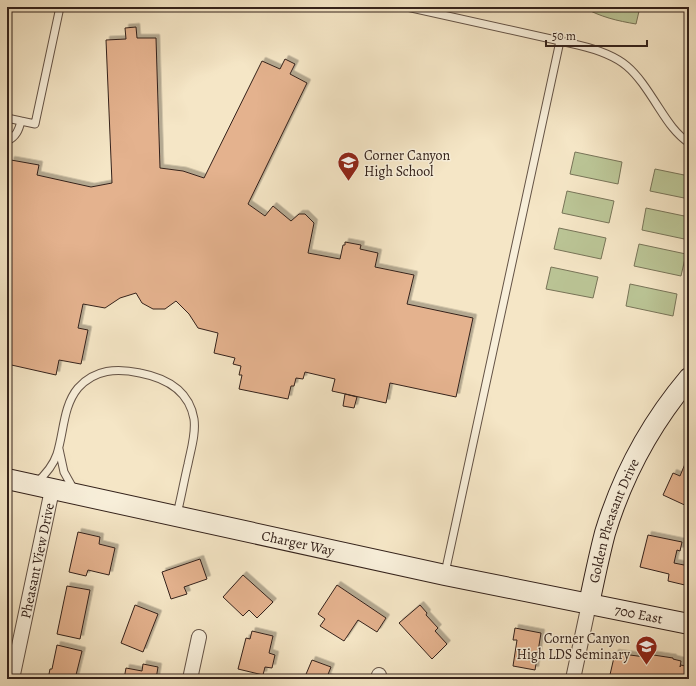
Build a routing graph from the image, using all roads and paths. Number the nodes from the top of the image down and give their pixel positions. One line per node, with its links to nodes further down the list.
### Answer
1 (60, 7): 5 (lane)
2 (407, 7): 3 (lane)
3 (560, 41): 7 (lane); 14 (lane)
4 (7, 118): 5 (lane)
5 (21, 121): 6 (lane)
6 (7, 141)
7 (689, 143)
8 (689, 378): 15 (street, Golden Pheasant Drive)
9 (59, 445): 11 (lane); 12 (lane); 13 (lane)
10 (7, 480): 11 (street, Charger Way)
11 (42, 488): 12 (street, Charger Way); 18 (street, Pheasant View Drive)
12 (77, 495): 13 (street, Charger Way)
13 (176, 517): 14 (street, Charger Way)
14 (445, 575): 15 (street, Charger Way)
15 (589, 604): 16 (street, 700 East); 20 (street, Golden Pheasant Drive)
16 (689, 624)
17 (199, 637): 19 (street)
18 (12, 679)
19 (190, 679)
20 (573, 679)

